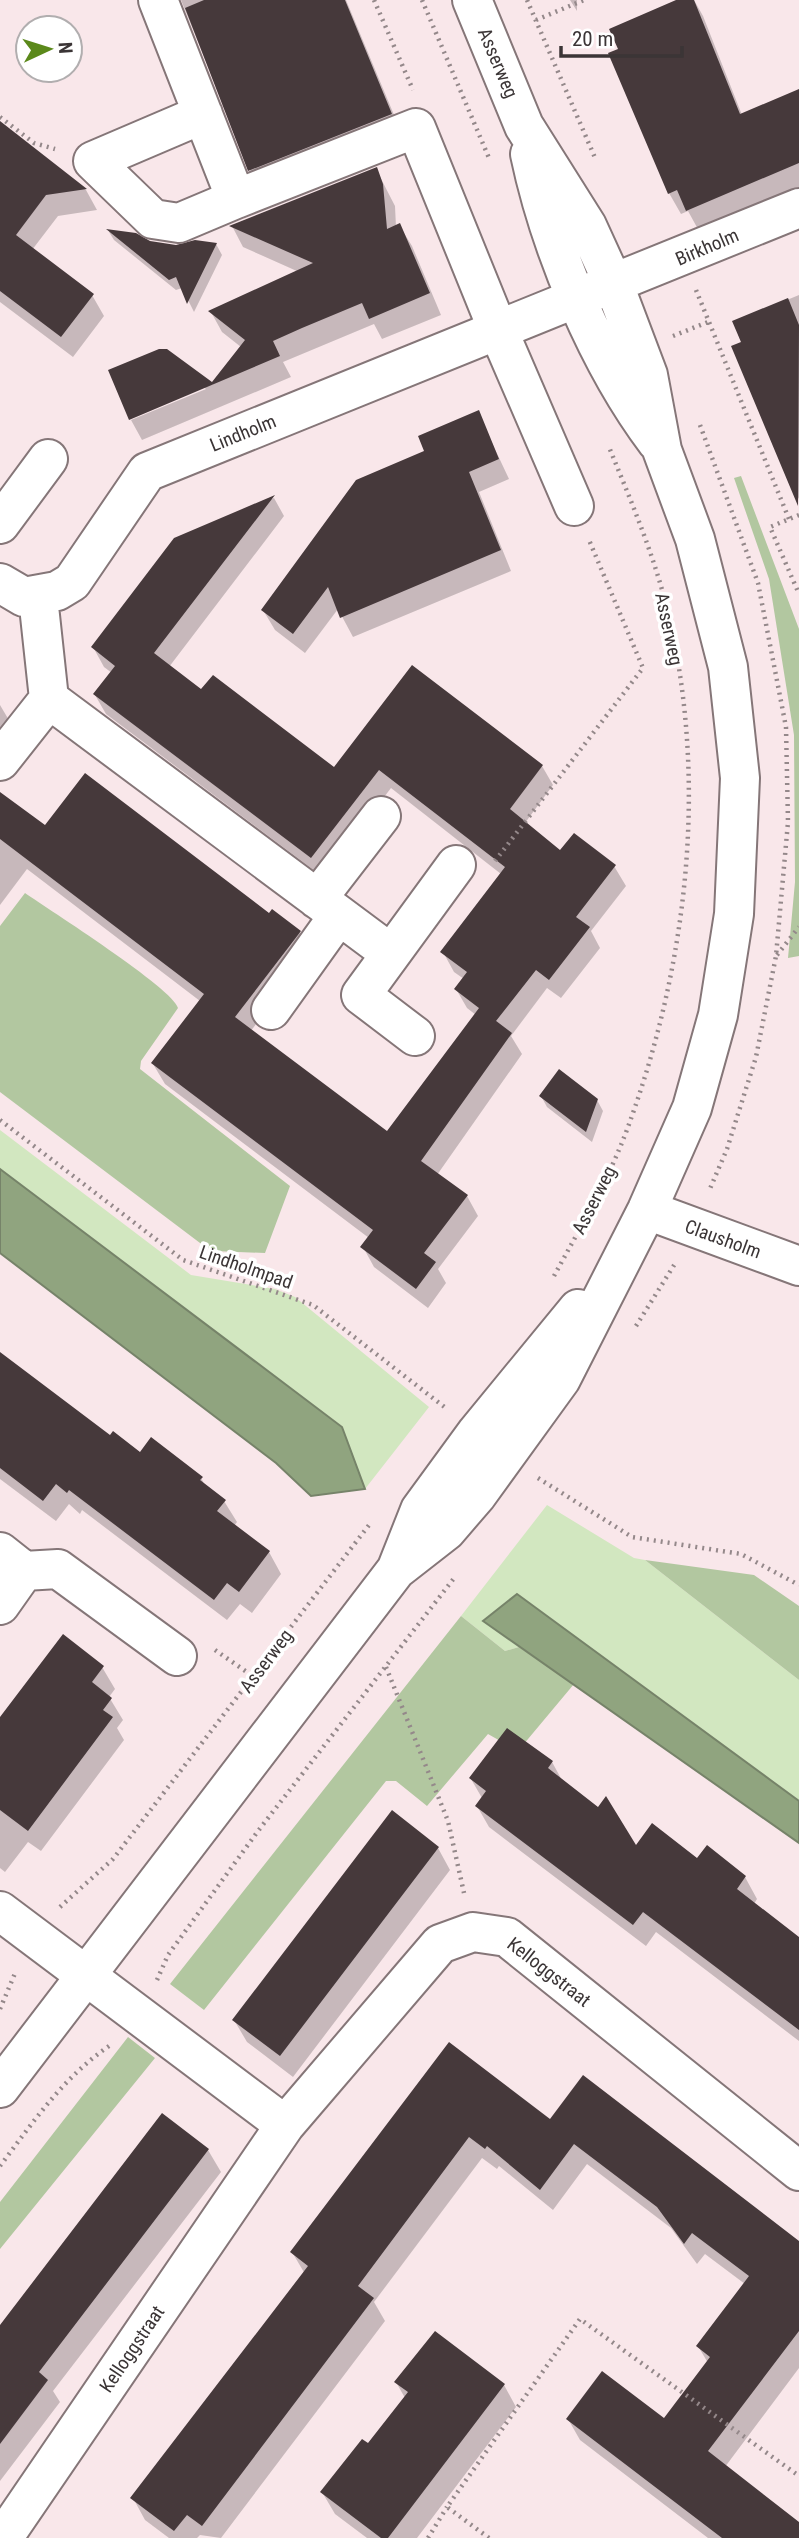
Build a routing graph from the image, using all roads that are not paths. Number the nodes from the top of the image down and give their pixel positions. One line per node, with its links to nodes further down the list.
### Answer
1 (158, 0): 3 (street)
2 (472, 0): 4 (street, Asserweg)
3 (203, 114): 5 (street); 5 (street)
4 (524, 126): 7 (street, Asserweg); 8 (street, Asserweg)
5 (236, 199): 9 (street)
6 (799, 208): 7 (street, Birkholm)
7 (614, 285): 8 (street, Birkholm); 10 (street, Asserweg)
8 (579, 299): 9 (street, Lindholm); 10 (street, Asserweg)
9 (498, 330): 12 (street); 15 (street, Lindholm)
10 (662, 450): 24 (street, Asserweg)
11 (48, 459): 13 (street)
12 (574, 506)
13 (0, 524)
14 (0, 583): 15 (street)
15 (38, 597): 16 (street)
16 (49, 699): 17 (street); 20 (street)
17 (0, 761)
18 (381, 816): 20 (street)
19 (456, 865): 21 (street)
20 (328, 907): 21 (street); 22 (street)
21 (390, 953): 23 (street)
22 (271, 1010)
23 (415, 1036)
24 (647, 1210): 25 (street, Clausholm); 30 (street, Asserweg)
25 (799, 1266)
26 (12, 1562): 27 (street); 28 (street)
27 (0, 1605)
28 (177, 1656)
29 (0, 1911): 30 (street)
30 (86, 1977): 31 (street, Asserweg); 32 (street)
31 (0, 2088)
32 (285, 2125): 33 (street, Kelloggstraat); 34 (street, Kelloggstraat)
33 (799, 2171)
34 (3, 2538)

